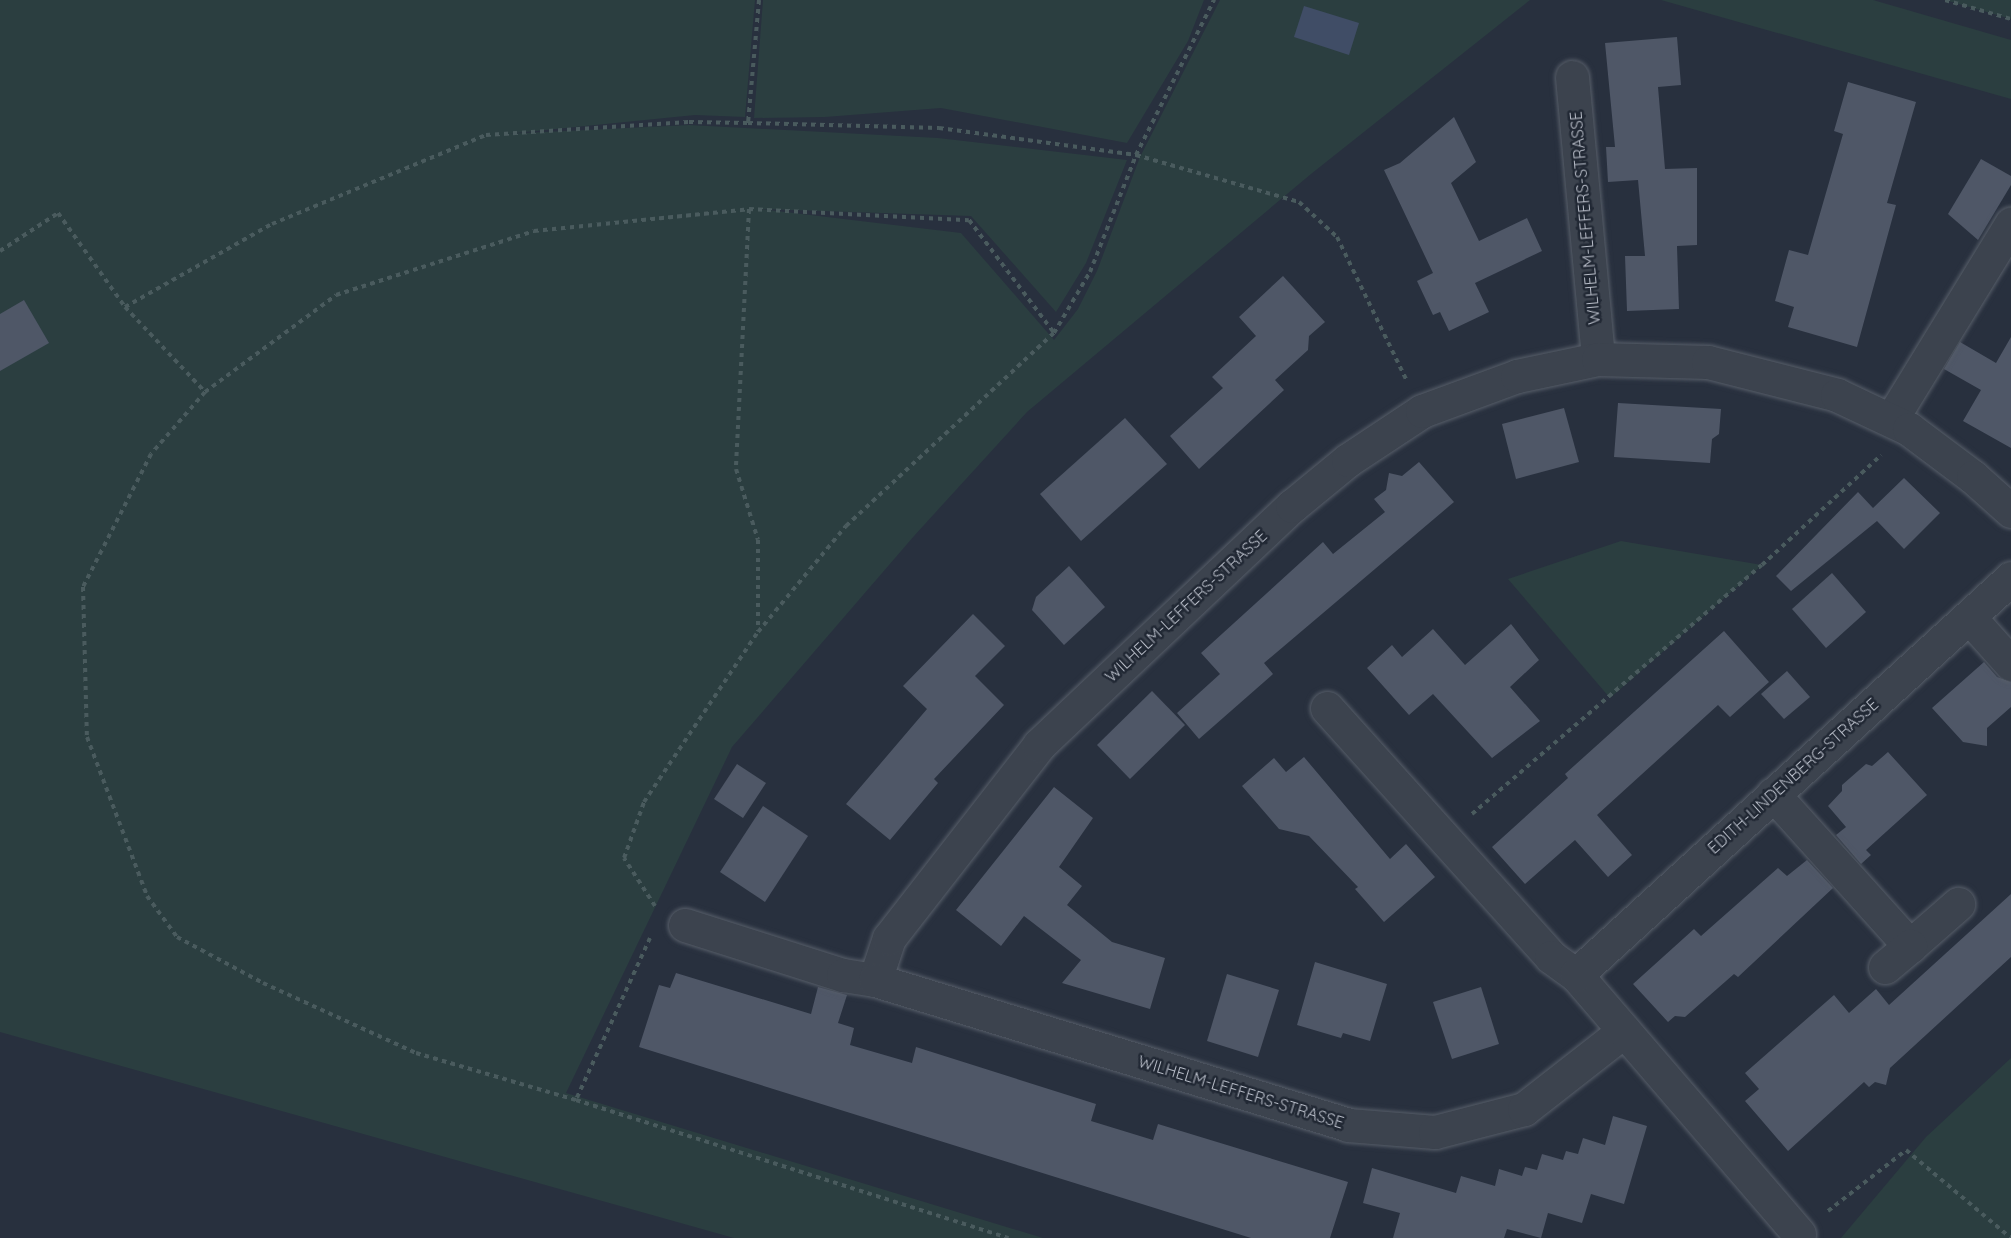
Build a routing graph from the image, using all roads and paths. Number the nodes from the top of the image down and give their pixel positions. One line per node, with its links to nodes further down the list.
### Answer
1 (759, 0): 6 (path)
2 (1214, 0): 7 (path)
3 (1945, 0): 4 (path)
4 (2011, 19)
5 (1572, 77): 13 (street, WILHELM-LEFFERS-STRASSE)
6 (748, 123): 7 (path); 11 (path)
7 (1136, 154): 12 (path); 15 (path)
8 (749, 208): 12 (path); 14 (path); 20 (path)
9 (2011, 224): 16 (street)
10 (0, 251): 11 (path)
11 (125, 308): 14 (path)
12 (1054, 333): 20 (path)
13 (1598, 359): 15 (street, WILHELM-LEFFERS-STRASSE); 16 (street, WILHELM-LEFFERS-STRASSE)
14 (205, 392): 33 (path)
15 (1422, 411): 31 (street, WILHELM-LEFFERS-STRASSE)
16 (1900, 424): 17 (street, WILHELM-LEFFERS-STRASSE); 24 (path)
17 (2011, 511)
18 (2011, 578): 19 (street, EDITH-LINDENBERG-STRASSE)
19 (1969, 617): 21 (street); 23 (street, EDITH-LINDENBERG-STRASSE)
20 (758, 632): 26 (path)
21 (2011, 664)
22 (1327, 708): 24 (street)
23 (1773, 794): 28 (street); 30 (street, EDITH-LINDENBERG-STRASSE)
24 (1442, 840): 30 (street)
25 (1958, 904): 28 (street)
26 (674, 920): 31 (street, WILHELM-LEFFERS-STRASSE)
27 (651, 936): 33 (path)
28 (1910, 946): 29 (street)
29 (1885, 967)
30 (1576, 975): 32 (street)
31 (875, 980): 32 (street, WILHELM-LEFFERS-STRASSE)
32 (1624, 1031): 34 (street)
33 (576, 1100): 35 (path)
34 (1799, 1234): 36 (path)
35 (1009, 1238)
36 (2011, 1238)

